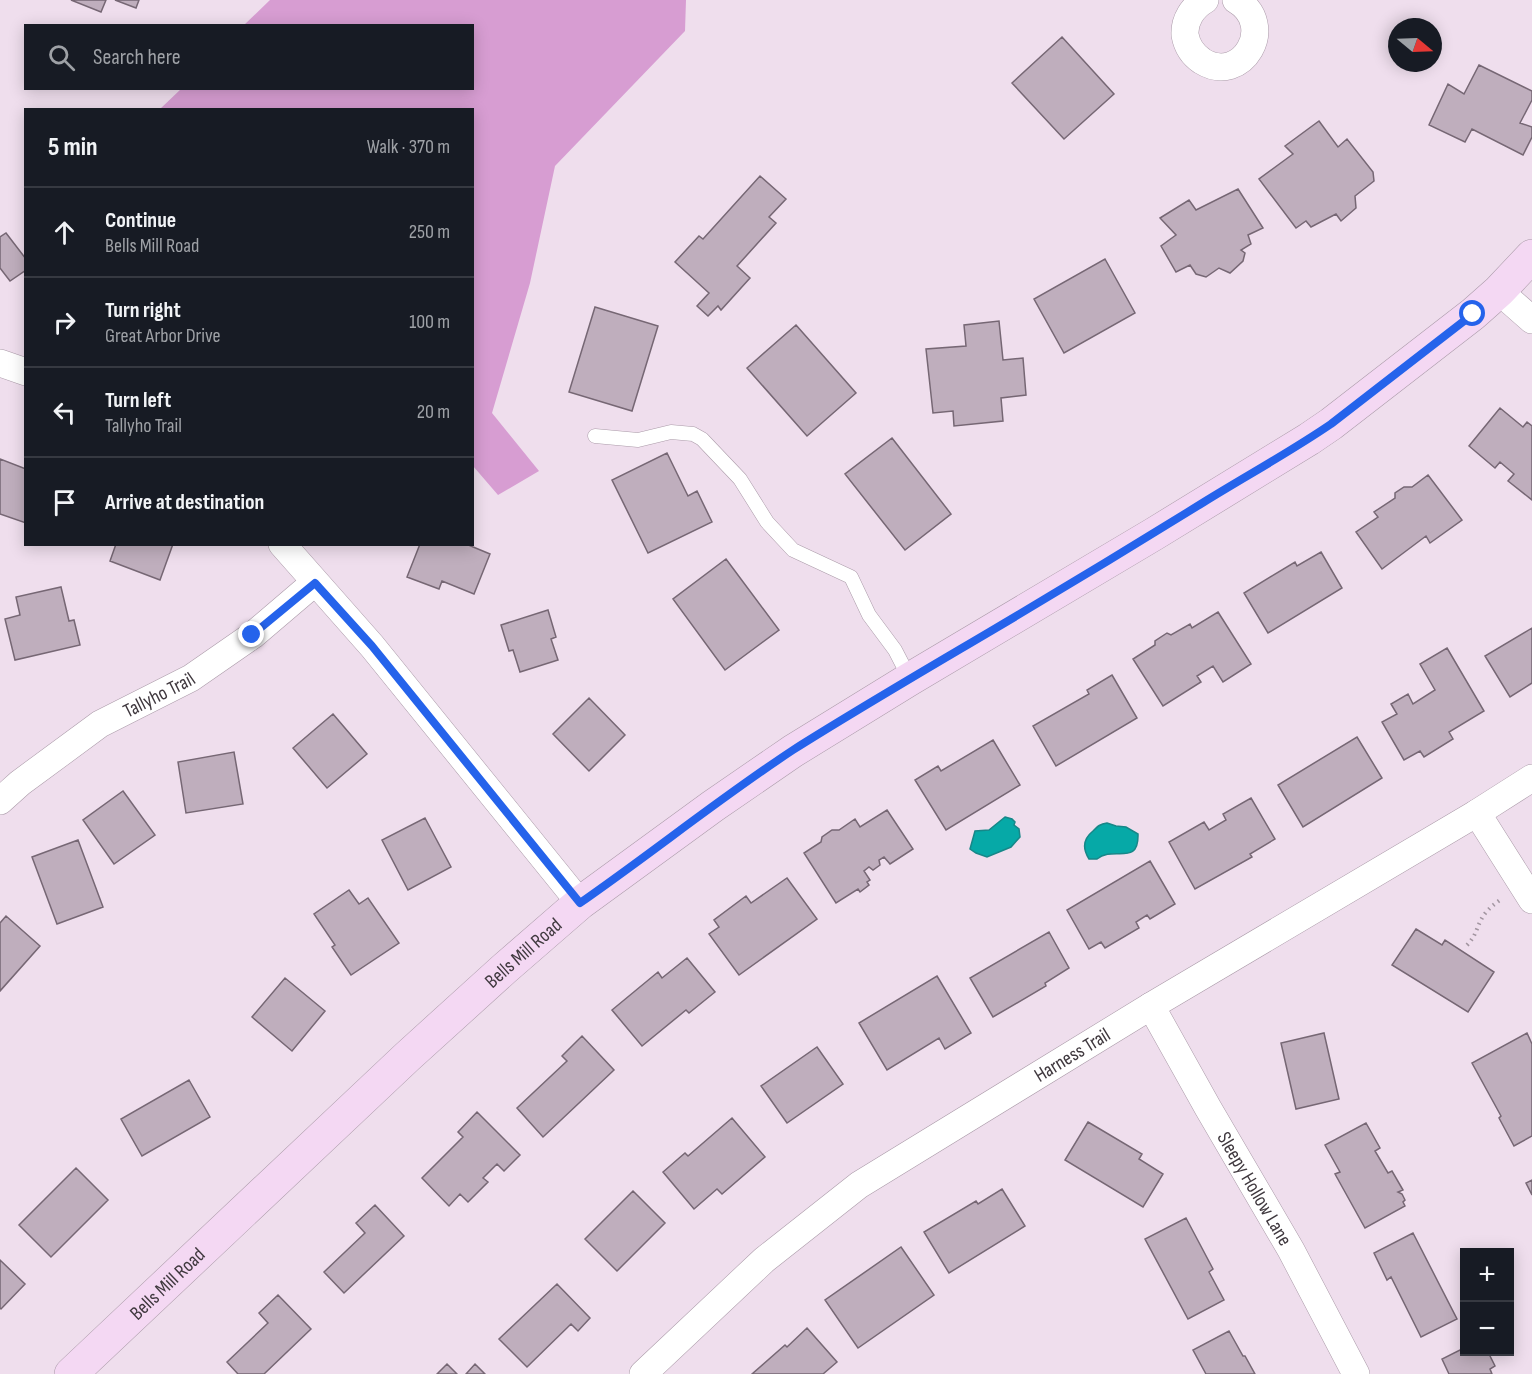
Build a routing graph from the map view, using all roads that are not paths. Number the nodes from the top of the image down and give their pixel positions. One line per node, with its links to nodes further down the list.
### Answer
1 (1203, 0): 2 (street)
2 (1236, 0)
3 (1532, 256): 4 (street, Bells Mill Road)
4 (1499, 291): 5 (street); 11 (street, Bells Mill Road)
5 (1532, 320)
6 (0, 363): 7 (street)
7 (24, 371)
8 (595, 436): 11 (lane)
9 (284, 546): 10 (street)
10 (315, 583): 13 (street, Tallyho Trail); 16 (street)
11 (910, 679): 16 (street, Bells Mill Road)
12 (1532, 778): 14 (street, Harness Trail)
13 (0, 801)
14 (1477, 813): 15 (street); 17 (street, Harness Trail)
15 (1529, 895)
16 (580, 903): 18 (street, Bells Mill Road)
17 (1151, 1006): 19 (street, Harness Trail); 20 (street, Sleepy Hollow Lane)
18 (71, 1374)
19 (643, 1374)
20 (1356, 1374)

